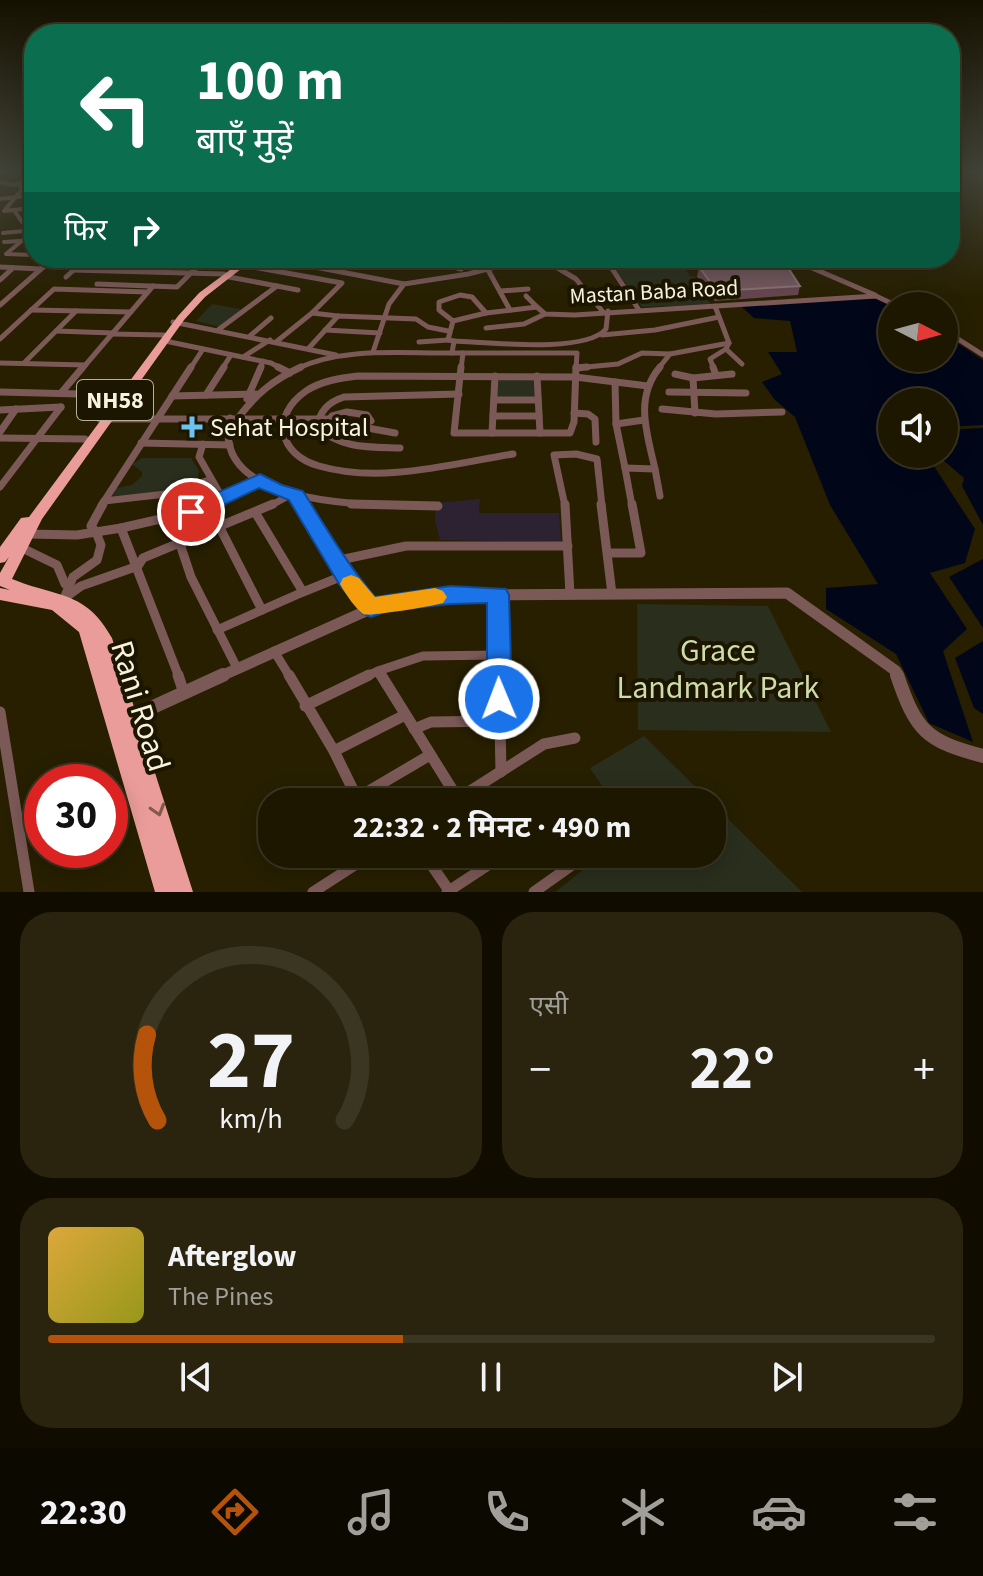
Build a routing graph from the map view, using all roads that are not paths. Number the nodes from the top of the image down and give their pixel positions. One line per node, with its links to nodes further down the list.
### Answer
1 (24, 231): 2 (street)
2 (3, 233)
3 (22, 241): 4 (street); 5 (street)
4 (4, 242)
5 (3, 254): 6 (street)
6 (24, 255)
7 (0, 267): 8 (street)
8 (14, 268): 20 (street); 27 (street)
9 (75, 268): 21 (street)
10 (167, 268): 23 (street)
11 (196, 268): 24 (street)
12 (234, 268): 25 (highway, NH58)
13 (279, 268): 45 (street)
14 (327, 268): 29 (street)
15 (455, 268): 22 (street)
16 (487, 268): 22 (street); 33 (street)
17 (564, 268): 43 (street)
18 (612, 268): 41 (street)
19 (812, 268): 35 (street)
20 (41, 269): 36 (street)
21 (73, 270): 23 (street); 26 (street)
22 (462, 270): 29 (street)
23 (164, 272): 24 (street)
24 (191, 272): 25 (street); 30 (street)
25 (224, 275): 31 (street); 53 (highway, NH58)
26 (66, 277)
27 (0, 280)
28 (97, 284): 30 (street)
29 (404, 284): 49 (street)
30 (153, 286): 34 (street)
31 (277, 286): 32 (street); 56 (street)
32 (298, 290)
33 (501, 291): 38 (street); 40 (street)
34 (147, 292): 39 (street); 44 (street)
35 (876, 296): 37 (street, Mastan Baba Road)
36 (0, 305)
37 (715, 306): 41 (street, Mastan Baba Road); 50 (street)
38 (537, 307): 40 (street, Mastan Baba Road); 47 (street, Mastan Baba Road)
39 (31, 310): 42 (street); 58 (street)
40 (510, 310): 46 (street, Mastan Baba Road)
41 (639, 310): 43 (street, Mastan Baba Road)
42 (76, 311): 44 (street); 59 (street)
43 (606, 311): 47 (street, Mastan Baba Road); 63 (street)
44 (131, 312): 61 (street)
45 (312, 313): 48 (street); 68 (street)
46 (486, 313): 52 (street, Mastan Baba Road); 52 (street)
47 (545, 314): 54 (street)
48 (338, 316): 49 (street); 57 (street)
49 (386, 316): 60 (street); 62 (street)
50 (719, 317): 63 (street); 71 (street)
51 (271, 318): 64 (street)
52 (453, 321): 60 (street)
53 (175, 323): 56 (street); 65 (highway, NH58)
54 (486, 328)
55 (0, 330): 58 (street)
56 (218, 330): 64 (street)
57 (325, 330): 62 (street); 73 (street)
58 (9, 331): 66 (street)
59 (56, 331): 61 (street); 84 (street)
60 (448, 331): 69 (street)
61 (113, 333): 65 (street); 86 (street)
62 (380, 333): 74 (street)
63 (602, 335): 69 (street)
64 (250, 336): 68 (street)
65 (164, 338): 72 (street); 104 (highway, NH58); 118 (highway, NH58)
66 (0, 339)
67 (958, 339): 79 (street)
68 (273, 341): 73 (street); 81 (street)
69 (451, 341): 70 (street); 75 (street)
70 (419, 342)
71 (728, 346): 77 (street); 85 (street); 92 (street)
72 (203, 349): 78 (street); 106 (street)
73 (308, 349): 80 (street)
74 (373, 352): 75 (street); 80 (street)
75 (452, 353): 76 (street)
76 (463, 353): 87 (street); 91 (street)
77 (670, 354): 87 (street); 97 (street)
78 (231, 355): 81 (street); 105 (street)
79 (983, 355)
80 (338, 356): 88 (street)
81 (243, 357): 82 (street)
82 (263, 361): 88 (street); 107 (street)
83 (0, 363): 84 (street)
84 (24, 363): 86 (street)
85 (742, 364)
86 (86, 365): 100 (street)
87 (575, 372): 94 (street); 96 (street); 114 (street)
88 (290, 373): 107 (street)
89 (675, 374): 95 (street)
90 (732, 374): 92 (street)
91 (461, 375): 93 (street); 102 (street); 121 (street)
92 (716, 375): 95 (street)
93 (495, 376): 94 (street); 108 (street)
94 (537, 376): 109 (street)
95 (693, 378): 103 (street)
96 (615, 382): 97 (street); 125 (street)
97 (648, 386): 124 (street)
98 (0, 392): 100 (street)
99 (669, 392): 103 (street)
100 (61, 393): 104 (street)
101 (746, 393): 103 (street)
102 (459, 394): 122 (street); 128 (street)
103 (694, 394): 115 (street)
104 (118, 395): 118 (highway, NH58)
105 (206, 395): 106 (street); 107 (street)
106 (172, 396): 119 (street)
107 (247, 398): 120 (street)
108 (494, 400): 109 (street); 116 (street)
109 (538, 400): 117 (street)
110 (16, 409): 112 (street); 130 (street); 131 (street)
111 (662, 409): 115 (street)
112 (0, 410)
113 (782, 412): 115 (street)
114 (574, 413): 129 (street); 133 (street)
115 (695, 413)
116 (493, 416): 117 (street); 128 (street)
117 (539, 416): 129 (street)
118 (104, 418): 119 (street); 132 (highway, NH58); 153 (highway, NH58)
119 (158, 418): 120 (street); 134 (street)
120 (234, 418): 121 (street); 136 (street)
121 (284, 418): 122 (street); 138 (street)
122 (317, 419): 123 (street); 137 (street)
123 (329, 419): 126 (street); 126 (street)
124 (644, 420): 125 (street); 140 (street)
125 (616, 424): 139 (street)
126 (360, 427): 127 (street)
127 (395, 433)
128 (492, 433): 129 (street)
129 (540, 433)
130 (0, 435): 131 (street)
131 (36, 438): 132 (street); 143 (street)
132 (85, 439): 157 (highway, NH58)
133 (596, 442)
134 (141, 443): 135 (street); 147 (street)
135 (203, 444): 136 (street); 141 (street)
136 (230, 445): 142 (street)
137 (400, 448)
138 (513, 454)
139 (625, 468): 140 (street); 156 (street)
140 (655, 469): 145 (street)
141 (209, 480): 146 (street); 147 (street)
142 (260, 480): 144 (street); 146 (street)
143 (0, 487)
144 (293, 495): 148 (street); 149 (street); 158 (street)
145 (660, 496)
146 (223, 499): 150 (street)
147 (104, 501): 152 (street)
148 (438, 506)
149 (255, 512): 151 (street); 162 (street)
150 (121, 528): 152 (street); 159 (street)
151 (220, 528): 154 (street); 168 (street)
152 (96, 532): 153 (street); 166 (street)
153 (23, 540): 161 (highway, NH58); 166 (street)
154 (180, 544): 159 (street); 169 (street)
155 (568, 546): 156 (street); 158 (street); 163 (street)
156 (609, 553): 164 (street)
157 (0, 558)
158 (335, 561): 160 (street)
159 (138, 566): 166 (street); 174 (street)
160 (345, 575): 162 (street); 167 (street)
161 (1, 586): 166 (highway, Rani Road / NH58)
162 (303, 592): 168 (street)
163 (570, 594): 164 (street); 165 (street)
164 (612, 594): 184 (street)
165 (498, 595): 167 (street); 171 (street)
166 (61, 596): 178 (highway, NH58); 190 (highway, Rani Road / NH58)
167 (371, 608): 170 (street)
168 (262, 610): 169 (street)
169 (217, 630): 172 (street)
170 (274, 651): 172 (street); 175 (street)
171 (499, 655): 173 (street); 179 (street)
172 (237, 668): 174 (street)
173 (378, 671): 175 (street); 177 (street)
174 (184, 693): 178 (street)
175 (305, 706): 182 (street)
176 (0, 714): 195 (street)
177 (405, 715): 180 (street); 182 (street)
178 (129, 718): 198 (highway, NH58, one-way to 198)
179 (500, 721): 180 (street); 185 (street)
180 (414, 729): 183 (street)
181 (575, 738): 185 (street)
182 (334, 751): 186 (street)
183 (430, 755): 187 (street); 188 (street)
184 (983, 756)
185 (501, 772): 189 (street)
186 (352, 788)
187 (377, 788)
188 (449, 788)
189 (477, 788)
190 (157, 866): 196 (street); 197 (highway, Rani Road / NH58)
191 (350, 868): 199 (street)
192 (433, 868): 200 (street)
193 (482, 868): 200 (street)
194 (568, 868): 201 (street)
195 (29, 892)
196 (152, 892)
197 (165, 892)
198 (183, 892)
199 (313, 892)
200 (449, 892)
201 (534, 892)

